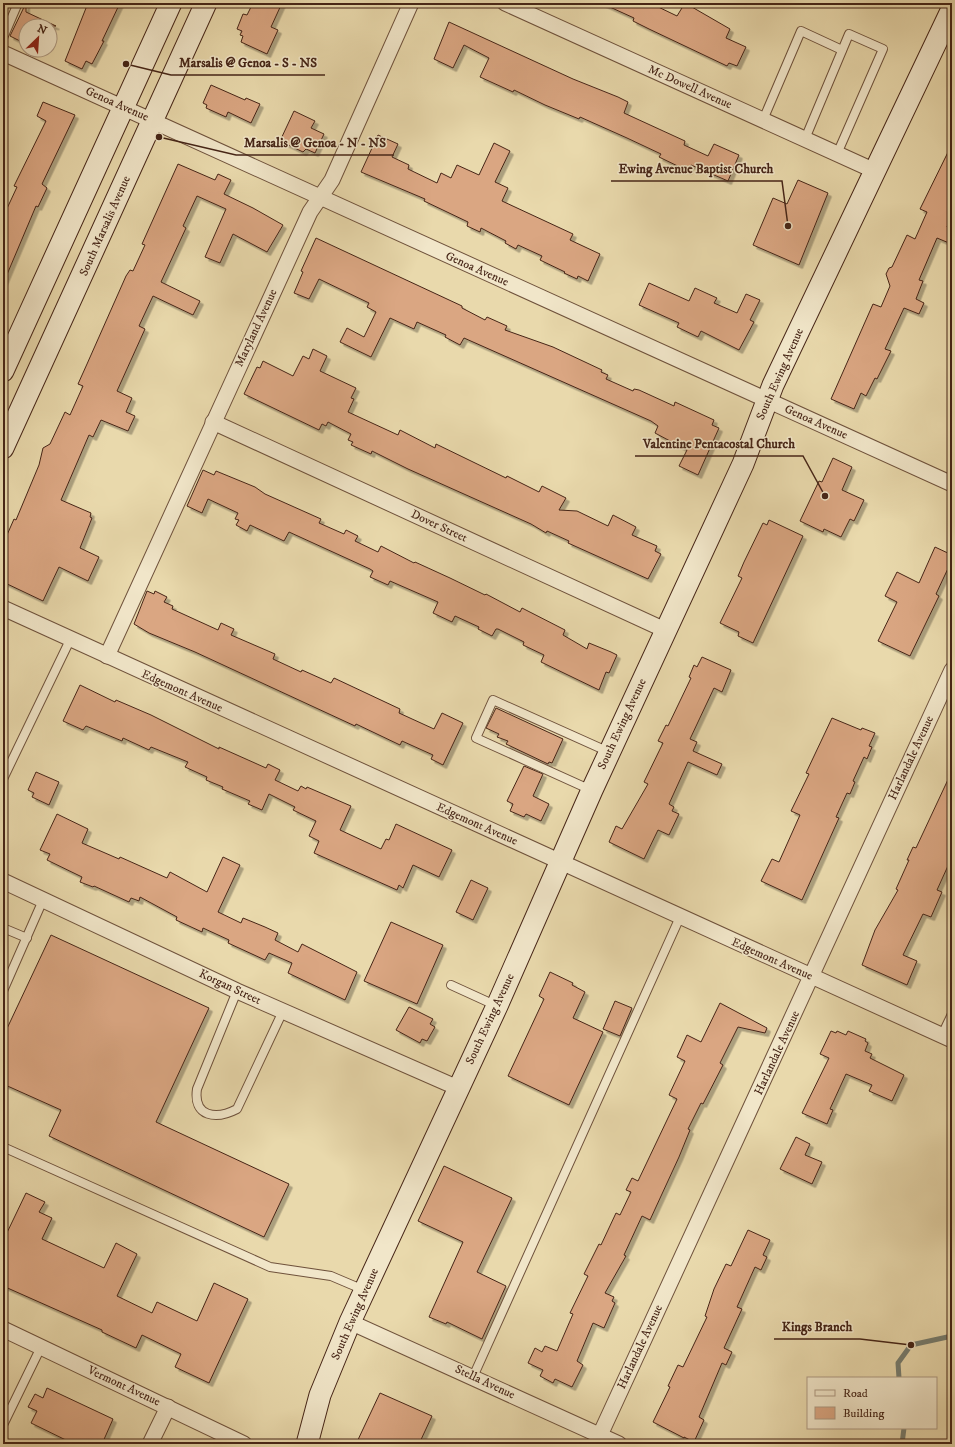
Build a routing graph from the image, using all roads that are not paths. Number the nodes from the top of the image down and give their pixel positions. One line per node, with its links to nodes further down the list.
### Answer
1 (18, 3): 7 (lane)
2 (171, 3): 10 (street)
3 (206, 3): 11 (street, South Marsalis Avenue)
4 (411, 3): 16 (street, Maryland Avenue)
5 (505, 3): 12 (street, Mc Dowell Avenue)
6 (952, 9): 15 (street, South Ewing Avenue)
7 (3, 38)
8 (842, 50): 12 (lane); 13 (lane); 14 (lane)
9 (3, 52): 10 (street, Genoa Avenue)
10 (123, 108): 11 (street, Genoa Avenue); 17 (street)
11 (152, 120): 16 (street, Genoa Avenue); 20 (street, South Marsalis Avenue)
12 (763, 120): 13 (street, Mc Dowell Avenue)
13 (805, 139): 14 (street, Mc Dowell Avenue)
14 (837, 154): 15 (street, Mc Dowell Avenue)
15 (875, 171): 18 (street, South Ewing Avenue)
16 (320, 198): 18 (street, Genoa Avenue); 19 (street, Maryland Avenue)
17 (3, 371)
18 (767, 400): 21 (street, Genoa Avenue); 23 (street, South Ewing Avenue)
19 (213, 422): 23 (street, Dover Street); 25 (street, Maryland Avenue)
20 (3, 448)
21 (952, 484)
22 (3, 608): 24 (street, Edgemont Avenue)
23 (665, 630): 27 (street, South Ewing Avenue)
24 (70, 640): 25 (street, Edgemont Avenue); 28 (lane)
25 (107, 656): 30 (street, Edgemont Avenue)
26 (952, 670): 36 (street, Harlandale Avenue)
27 (610, 752): 29 (street, South Ewing Avenue); 29 (lane)
28 (3, 779)
29 (592, 790): 30 (street, South Ewing Avenue)
30 (561, 861): 33 (street, Edgemont Avenue); 40 (street, South Ewing Avenue)
31 (3, 881): 32 (street, Korgan Street)
32 (43, 900): 35 (lane); 39 (street, Korgan Street)
33 (680, 917): 36 (street, Edgemont Avenue); 50 (lane)
34 (3, 928): 35 (lane)
35 (27, 938): 38 (lane)
36 (811, 976): 43 (street, Edgemont Avenue); 53 (street, Harlandale Avenue)
37 (451, 985): 40 (lane)
38 (3, 991)
39 (237, 991): 41 (street, Korgan Street); 41 (lane)
40 (497, 1006): 44 (street, South Ewing Avenue)
41 (283, 1011): 44 (street, Korgan Street)
42 (952, 1014): 43 (lane)
43 (947, 1038)
44 (458, 1088): 46 (street, South Ewing Avenue)
45 (3, 1147): 46 (lane)
46 (364, 1290): 47 (street, South Ewing Avenue)
47 (350, 1322): 50 (street, Stella Avenue); 56 (street, South Ewing Avenue)
48 (3, 1329): 49 (street, Vermont Avenue)
49 (41, 1347): 51 (street, Vermont Avenue); 52 (lane)
50 (473, 1377): 53 (street, Stella Avenue)
51 (168, 1407): 54 (street); 55 (street, Vermont Avenue)
52 (3, 1425)
53 (600, 1435): 57 (street, Stella Avenue)
54 (150, 1444)
55 (244, 1444)
56 (307, 1444)
57 (618, 1444)

